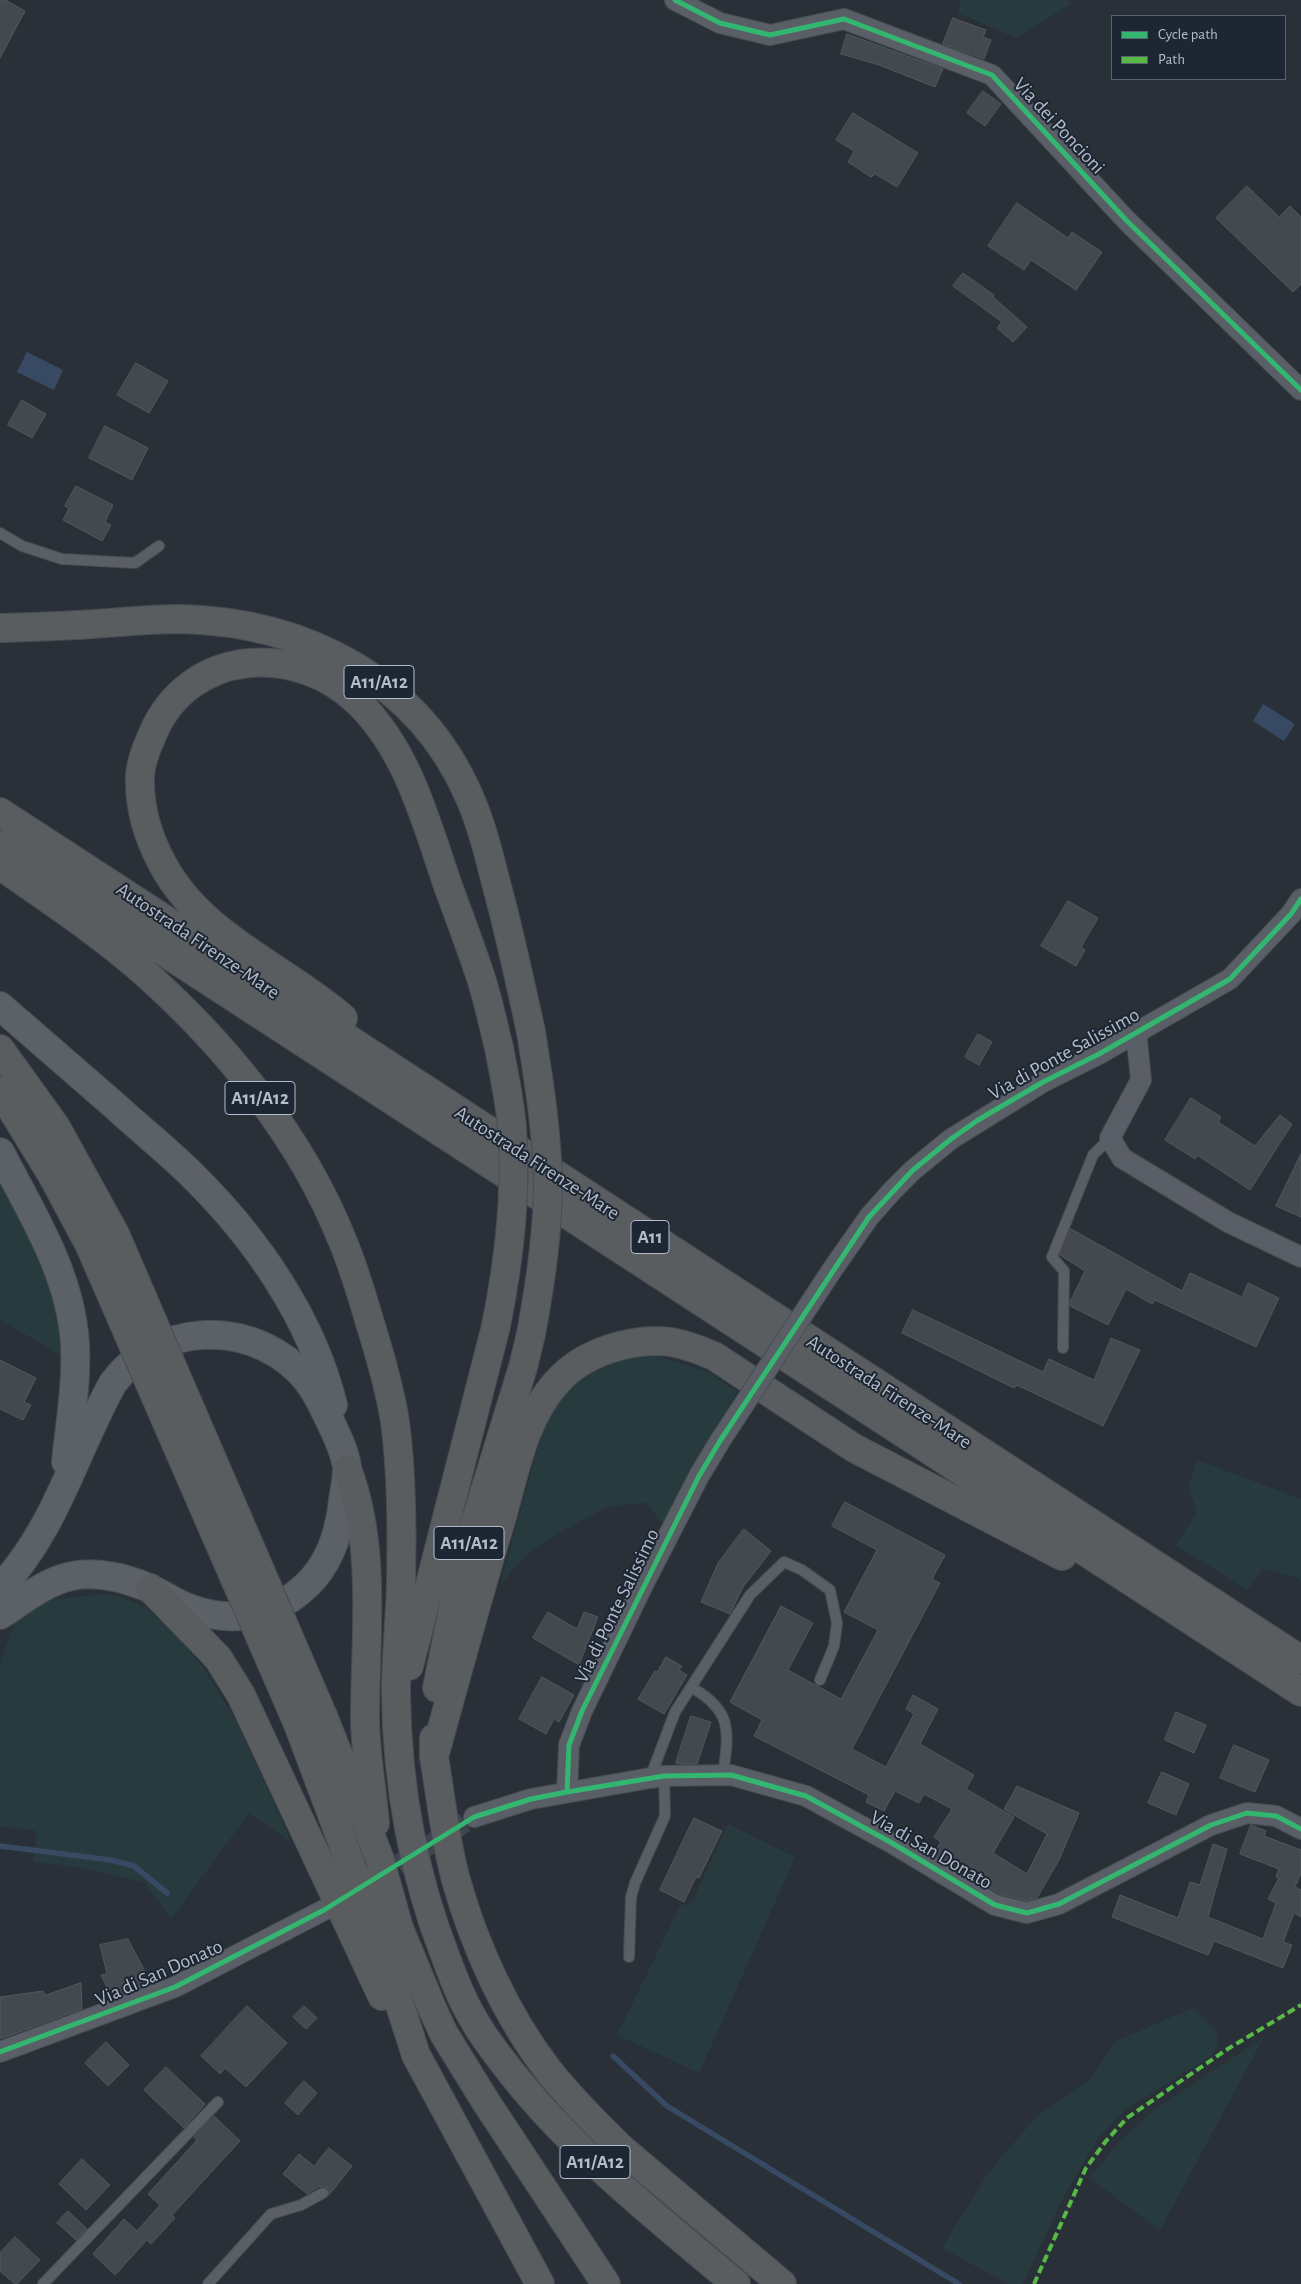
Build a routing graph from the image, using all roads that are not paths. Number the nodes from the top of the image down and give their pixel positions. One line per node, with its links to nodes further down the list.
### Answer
1 (675, 0): 2 (street, Via dei Poncioni)
2 (1301, 390)
3 (0, 533): 4 (lane)
4 (159, 546)
5 (0, 628): 31 (highway, A11/A12, bridge)
6 (0, 812): 14 (highway, Autostrada Firenze-Mare / A11)
7 (0, 845): 24 (highway, Autostrada Firenze-Mare / A11)
8 (0, 865): 29 (highway, A11/A12)
9 (1301, 899): 11 (street, Via di Ponte Salissimo)
10 (0, 1006): 19 (main road)
11 (1136, 1031): 15 (street); 34 (street, Via di Ponte Salissimo, bridge)
12 (0, 1049): 30 (highway, bridge)
13 (0, 1090): 30 (highway, bridge)
14 (427, 1091): 25 (highway, Autostrada Firenze-Mare / A11); 29 (highway, bridge)
15 (1110, 1138): 17 (street); 18 (lane)
16 (0, 1152): 20 (main road)
17 (1301, 1257)
18 (1063, 1348)
19 (344, 1459): 20 (main road); 22 (main road); 37 (highway)
20 (64, 1488): 21 (main road)
21 (0, 1588)
22 (150, 1588): 23 (main road); 41 (highway)
23 (0, 1615)
24 (1225, 1642): 28 (highway, Autostrada Firenze-Mare / A11); 31 (highway)
25 (1301, 1660)
26 (820, 1680): 27 (lane)
27 (690, 1688): 32 (lane); 33 (lane)
28 (1301, 1692)
29 (397, 1716): 48 (highway, A11/A12)
30 (311, 1720): 37 (highway); 41 (highway)
31 (434, 1757): 49 (highway, A11/A12)
32 (722, 1775): 33 (street, Via di San Donato); 36 (street, Via di San Donato)
33 (657, 1777): 34 (street, Via di San Donato); 39 (lane)
34 (567, 1792): 35 (street, Via di San Donato)
35 (474, 1817)
36 (1301, 1828)
37 (379, 1857): 47 (highway)
38 (324, 1910): 40 (street, Via di San Donato)
39 (628, 1957)
40 (0, 2052)
41 (416, 2055): 46 (highway)
42 (218, 2102): 44 (lane)
43 (323, 2193): 45 (lane)
44 (43, 2284)
45 (208, 2284)
46 (540, 2284)
47 (606, 2284)
48 (736, 2284)
49 (782, 2284)

